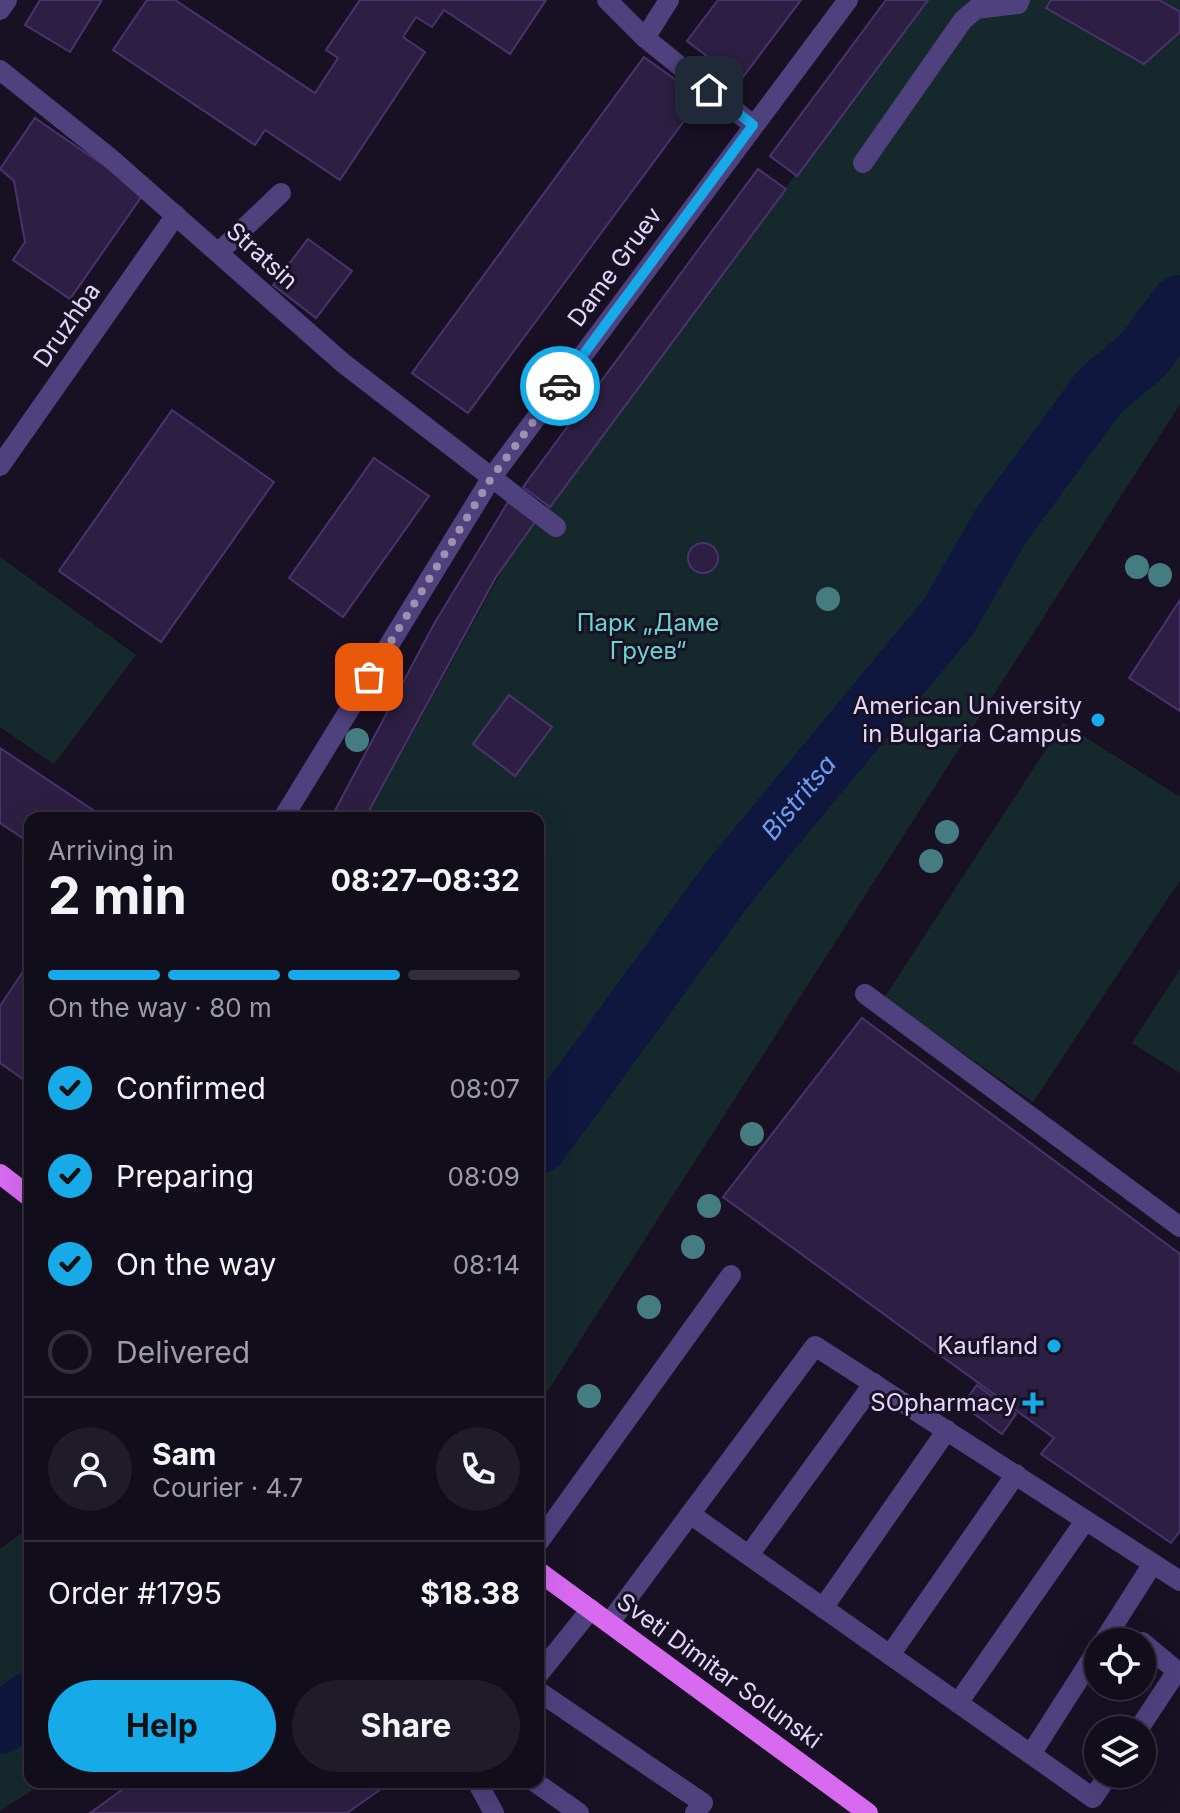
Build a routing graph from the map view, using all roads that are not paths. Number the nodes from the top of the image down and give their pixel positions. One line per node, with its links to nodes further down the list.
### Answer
1 (7, 0): 6 (street)
2 (607, 0): 7 (street)
3 (669, 0): 7 (street)
4 (848, 0): 9 (street, Dame Gruev)
5 (1020, 0): 10 (street)
6 (0, 10)
7 (645, 38): 9 (street)
8 (0, 70): 12 (street, Stratsin)
9 (753, 125): 15 (street, Dame Gruev)
10 (863, 163)
11 (281, 193): 13 (street)
12 (176, 215): 13 (street, Stratsin); 14 (street, Druzhba)
13 (219, 252): 15 (street, Stratsin)
14 (0, 466)
15 (492, 477): 16 (street, Stratsin); 17 (street, Dame Gruev)
16 (556, 527)
17 (287, 812)
18 (865, 994): 21 (street)
19 (0, 1174): 20 (main road)
20 (24, 1192)
21 (1180, 1227)
22 (731, 1275): 28 (street)
23 (874, 1383): 24 (street); 26 (street); 29 (street)
24 (947, 1430): 25 (street); 33 (street)
25 (1016, 1474): 27 (street); 40 (street)
26 (690, 1514): 29 (street); 36 (street)
27 (1085, 1521): 30 (street); 44 (street)
28 (544, 1535)
29 (749, 1555): 33 (street)
30 (1152, 1565): 32 (street); 35 (street)
31 (544, 1575): 34 (main road, Sveti Dimitar Solunski)
32 (1180, 1581)
33 (823, 1608): 40 (street)
34 (591, 1609): 36 (main road, Sveti Dimitar Solunski); 41 (street)
35 (1116, 1621): 37 (street); 38 (street)
36 (610, 1622): 53 (main road, Sveti Dimitar Solunski)
37 (1112, 1628)
38 (1125, 1628)
39 (1156, 1654): 45 (street)
40 (890, 1655): 44 (street)
41 (544, 1668)
42 (1084, 1671): 46 (street)
43 (544, 1695): 52 (street)
44 (958, 1703): 46 (street)
45 (1147, 1716)
46 (1031, 1754): 49 (street)
47 (480, 1788): 50 (street)
48 (544, 1788): 51 (street)
49 (1100, 1788)
50 (494, 1813)
51 (579, 1813)
52 (695, 1813)
53 (868, 1813)

